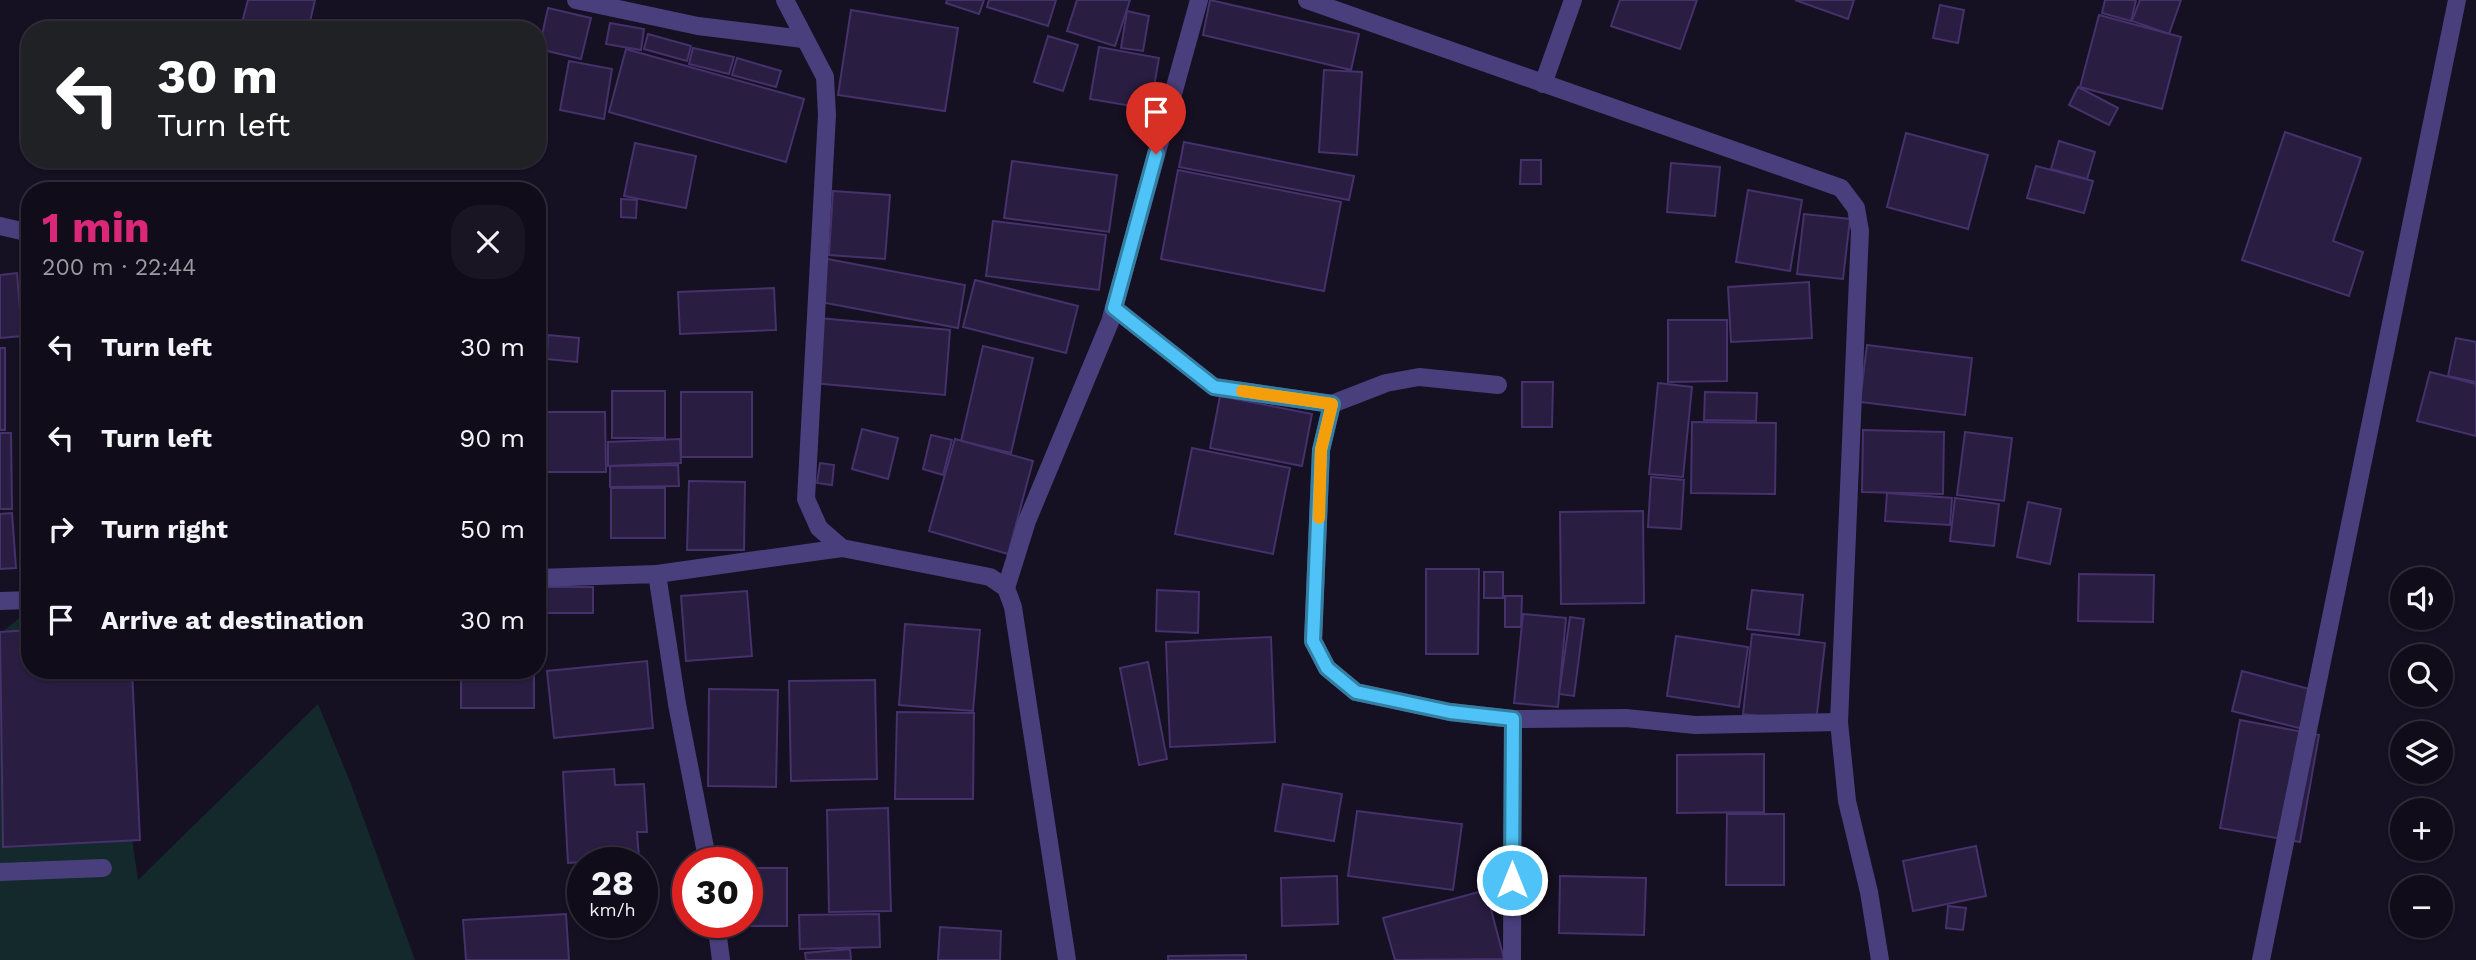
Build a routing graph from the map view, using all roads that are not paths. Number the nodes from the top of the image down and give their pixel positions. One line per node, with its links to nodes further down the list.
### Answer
1 (576, 0): 7 (street)
2 (785, 0): 7 (street)
3 (1199, 0): 11 (street)
4 (1307, 0): 8 (street)
5 (1573, 0): 8 (street)
6 (2457, 0): 30 (street)
7 (803, 39): 14 (street)
8 (1543, 84): 21 (street)
9 (0, 226): 10 (street)
10 (21, 231)
11 (1114, 308): 13 (street); 17 (street)
12 (1498, 385): 13 (street)
13 (1332, 404): 20 (street)
14 (842, 548): 15 (street); 17 (street)
15 (657, 574): 16 (street); 22 (street)
16 (546, 578)
17 (1006, 588): 27 (street)
18 (21, 600): 19 (street)
19 (0, 601)
20 (1513, 719): 21 (street); 28 (street)
21 (1839, 722): 29 (street)
22 (705, 847)
23 (103, 868): 24 (street)
24 (0, 872)
25 (718, 938): 26 (street)
26 (721, 960)
27 (1067, 960)
28 (1512, 960)
29 (1880, 960)
30 (2260, 960)

